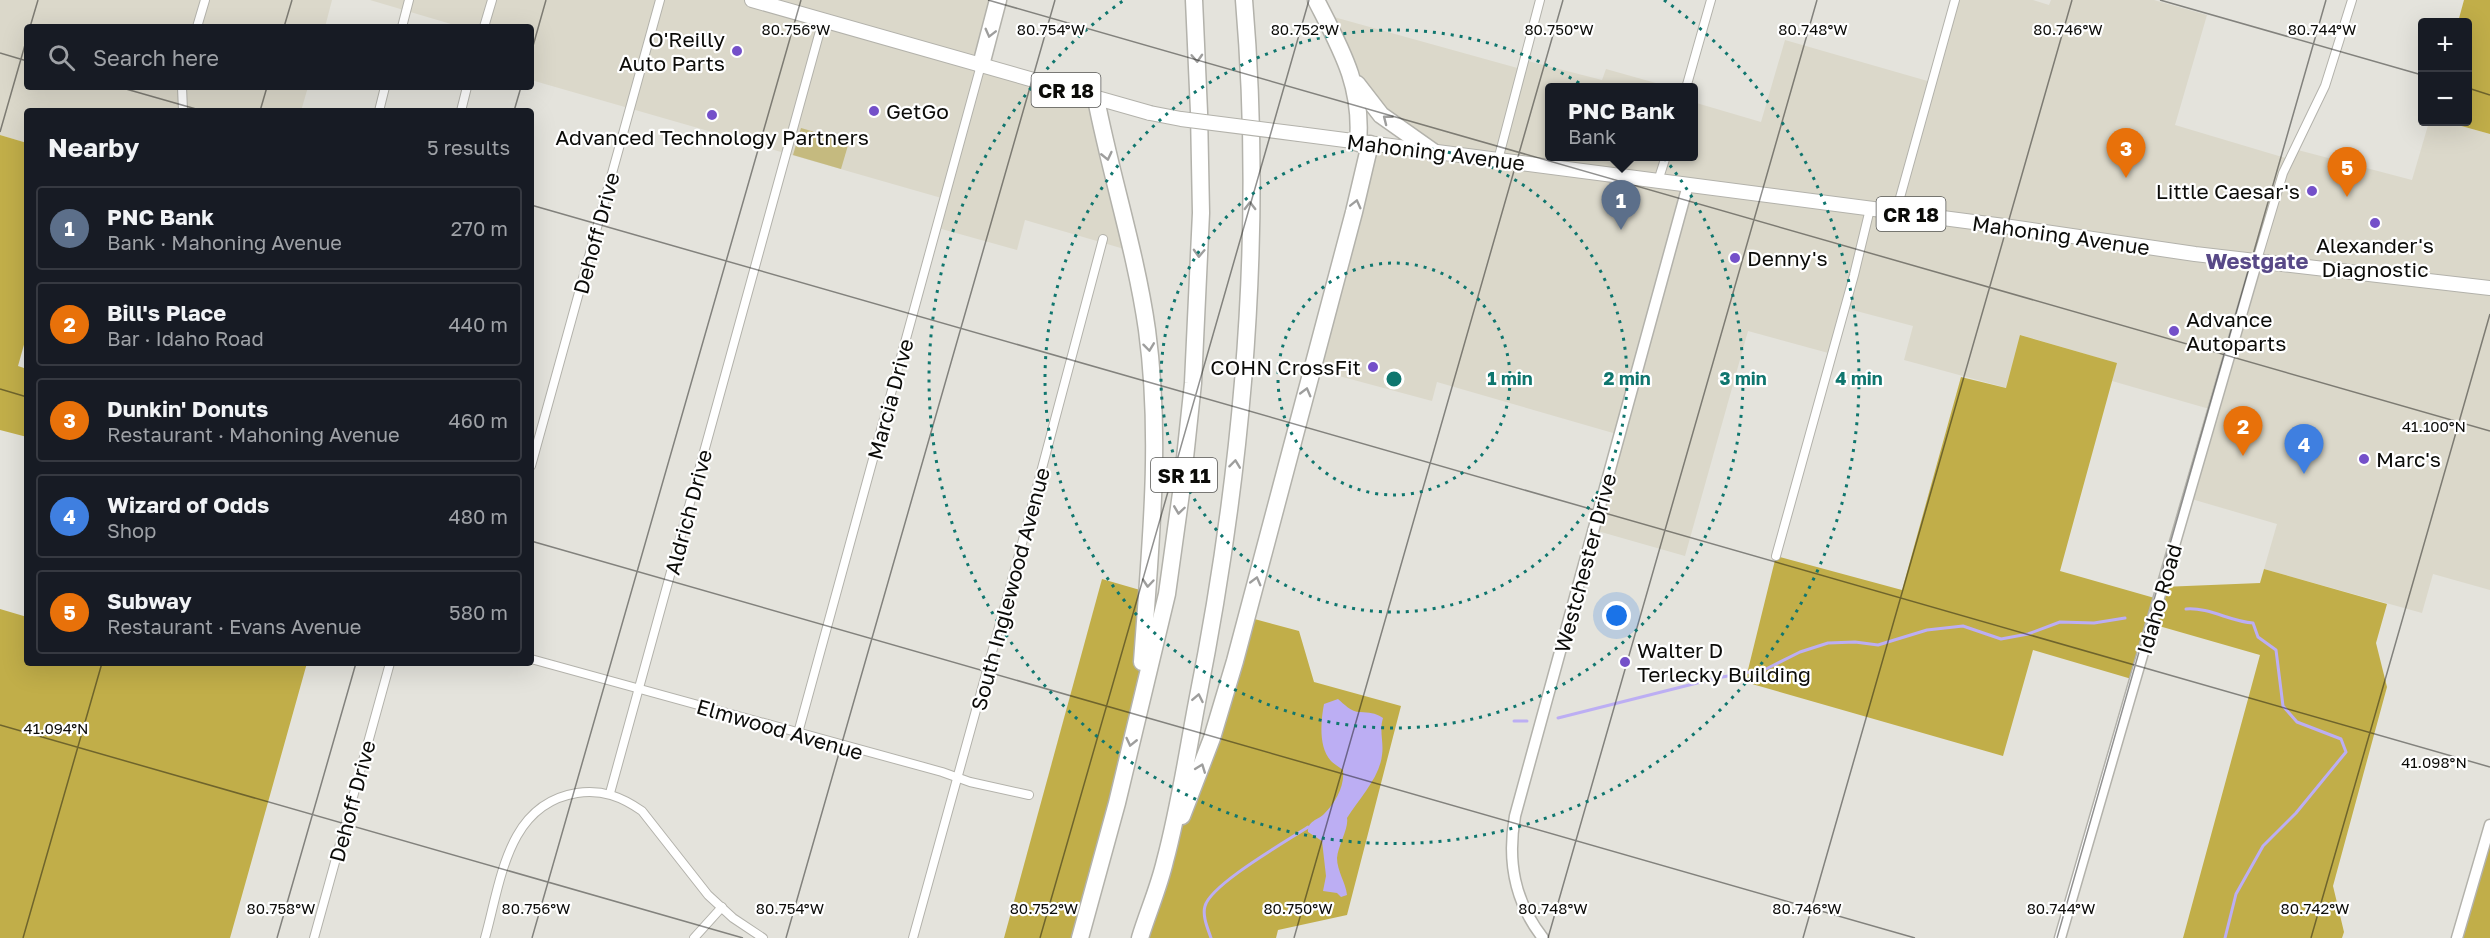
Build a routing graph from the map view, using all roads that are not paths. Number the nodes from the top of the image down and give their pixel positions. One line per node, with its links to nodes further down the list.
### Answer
1 (205, 0): 15 (street)
2 (410, 0): 16 (street)
3 (492, 0): 17 (street)
4 (660, 0): 39 (street, Dehoff Drive)
5 (752, 0): 14 (main road, Mahoning Avenue / CR 18)
6 (998, 0): 18 (highway, one-way to 18)
7 (1194, 0): 44 (highway, SR 11, one-way to 44)
8 (1244, 0): 50 (highway, SR 11, one-way to 8)
9 (1316, 0): 19 (highway)
10 (1540, 0): 30 (street)
11 (1711, 0): 20 (street)
12 (1955, 0): 35 (street)
13 (2352, 0): 37 (street)
14 (823, 20): 18 (main road, Mahoning Avenue / CR 18); 43 (street, Aldrich Drive)
15 (198, 24)
16 (403, 24)
17 (485, 24)
18 (981, 65): 24 (main road, Mahoning Avenue / CR 18); 45 (street, Marcia Drive)
19 (1352, 76): 28 (highway); 29 (highway, one-way to 19)
20 (1687, 83)
21 (182, 90): 25 (street)
22 (384, 90): 26 (street)
23 (466, 90): 27 (street)
24 (1096, 99): 28 (main road, Mahoning Avenue / CR 18, bridge); 44 (highway, one-way to 44)
25 (183, 108)
26 (380, 108)
27 (462, 108)
28 (1364, 143): 29 (main road, Mahoning Avenue / CR 18); 50 (highway, one-way to 28)
29 (1432, 151): 30 (main road, Mahoning Avenue / CR 18)
30 (1497, 160): 32 (main road, Mahoning Avenue / CR 18)
31 (1664, 161): 32 (street)
32 (1658, 181): 33 (main road, Mahoning Avenue / CR 18)
33 (1688, 185): 34 (main road, Mahoning Avenue / CR 18); 59 (street, Westchester Drive)
34 (1870, 209): 35 (main road, Mahoning Avenue / CR 18); 40 (street)
35 (1896, 212): 37 (main road, Mahoning Avenue / CR 18)
36 (1103, 238): 46 (street, South Inglewood Avenue)
37 (2257, 261): 38 (main road, Mahoning Avenue / CR 18); 60 (street, Idaho Road)
38 (2490, 288)
39 (534, 455)
40 (1776, 556)
41 (534, 660): 43 (street, Elmwood Avenue)
42 (389, 666): 52 (street, Dehoff Drive)
43 (639, 689): 45 (street, Elmwood Avenue); 47 (street, Aldrich Drive)
44 (1139, 708): 57 (highway, SR 11, one-way to 57)
45 (798, 733): 46 (street, Elmwood Avenue)
46 (958, 777): 48 (street, Elmwood Avenue); 56 (street, South Inglewood Avenue)
47 (610, 793): 51 (street); 53 (street)
48 (1029, 795)
49 (2490, 825): 61 (street)
50 (1165, 862): 58 (highway, SR 11)
51 (722, 908): 54 (street); 55 (street)
52 (314, 938)
53 (485, 938)
54 (694, 938)
55 (763, 938)
56 (913, 938)
57 (1080, 938)
58 (1140, 938)
59 (1543, 938)
60 (2060, 938)
61 (2457, 938)

